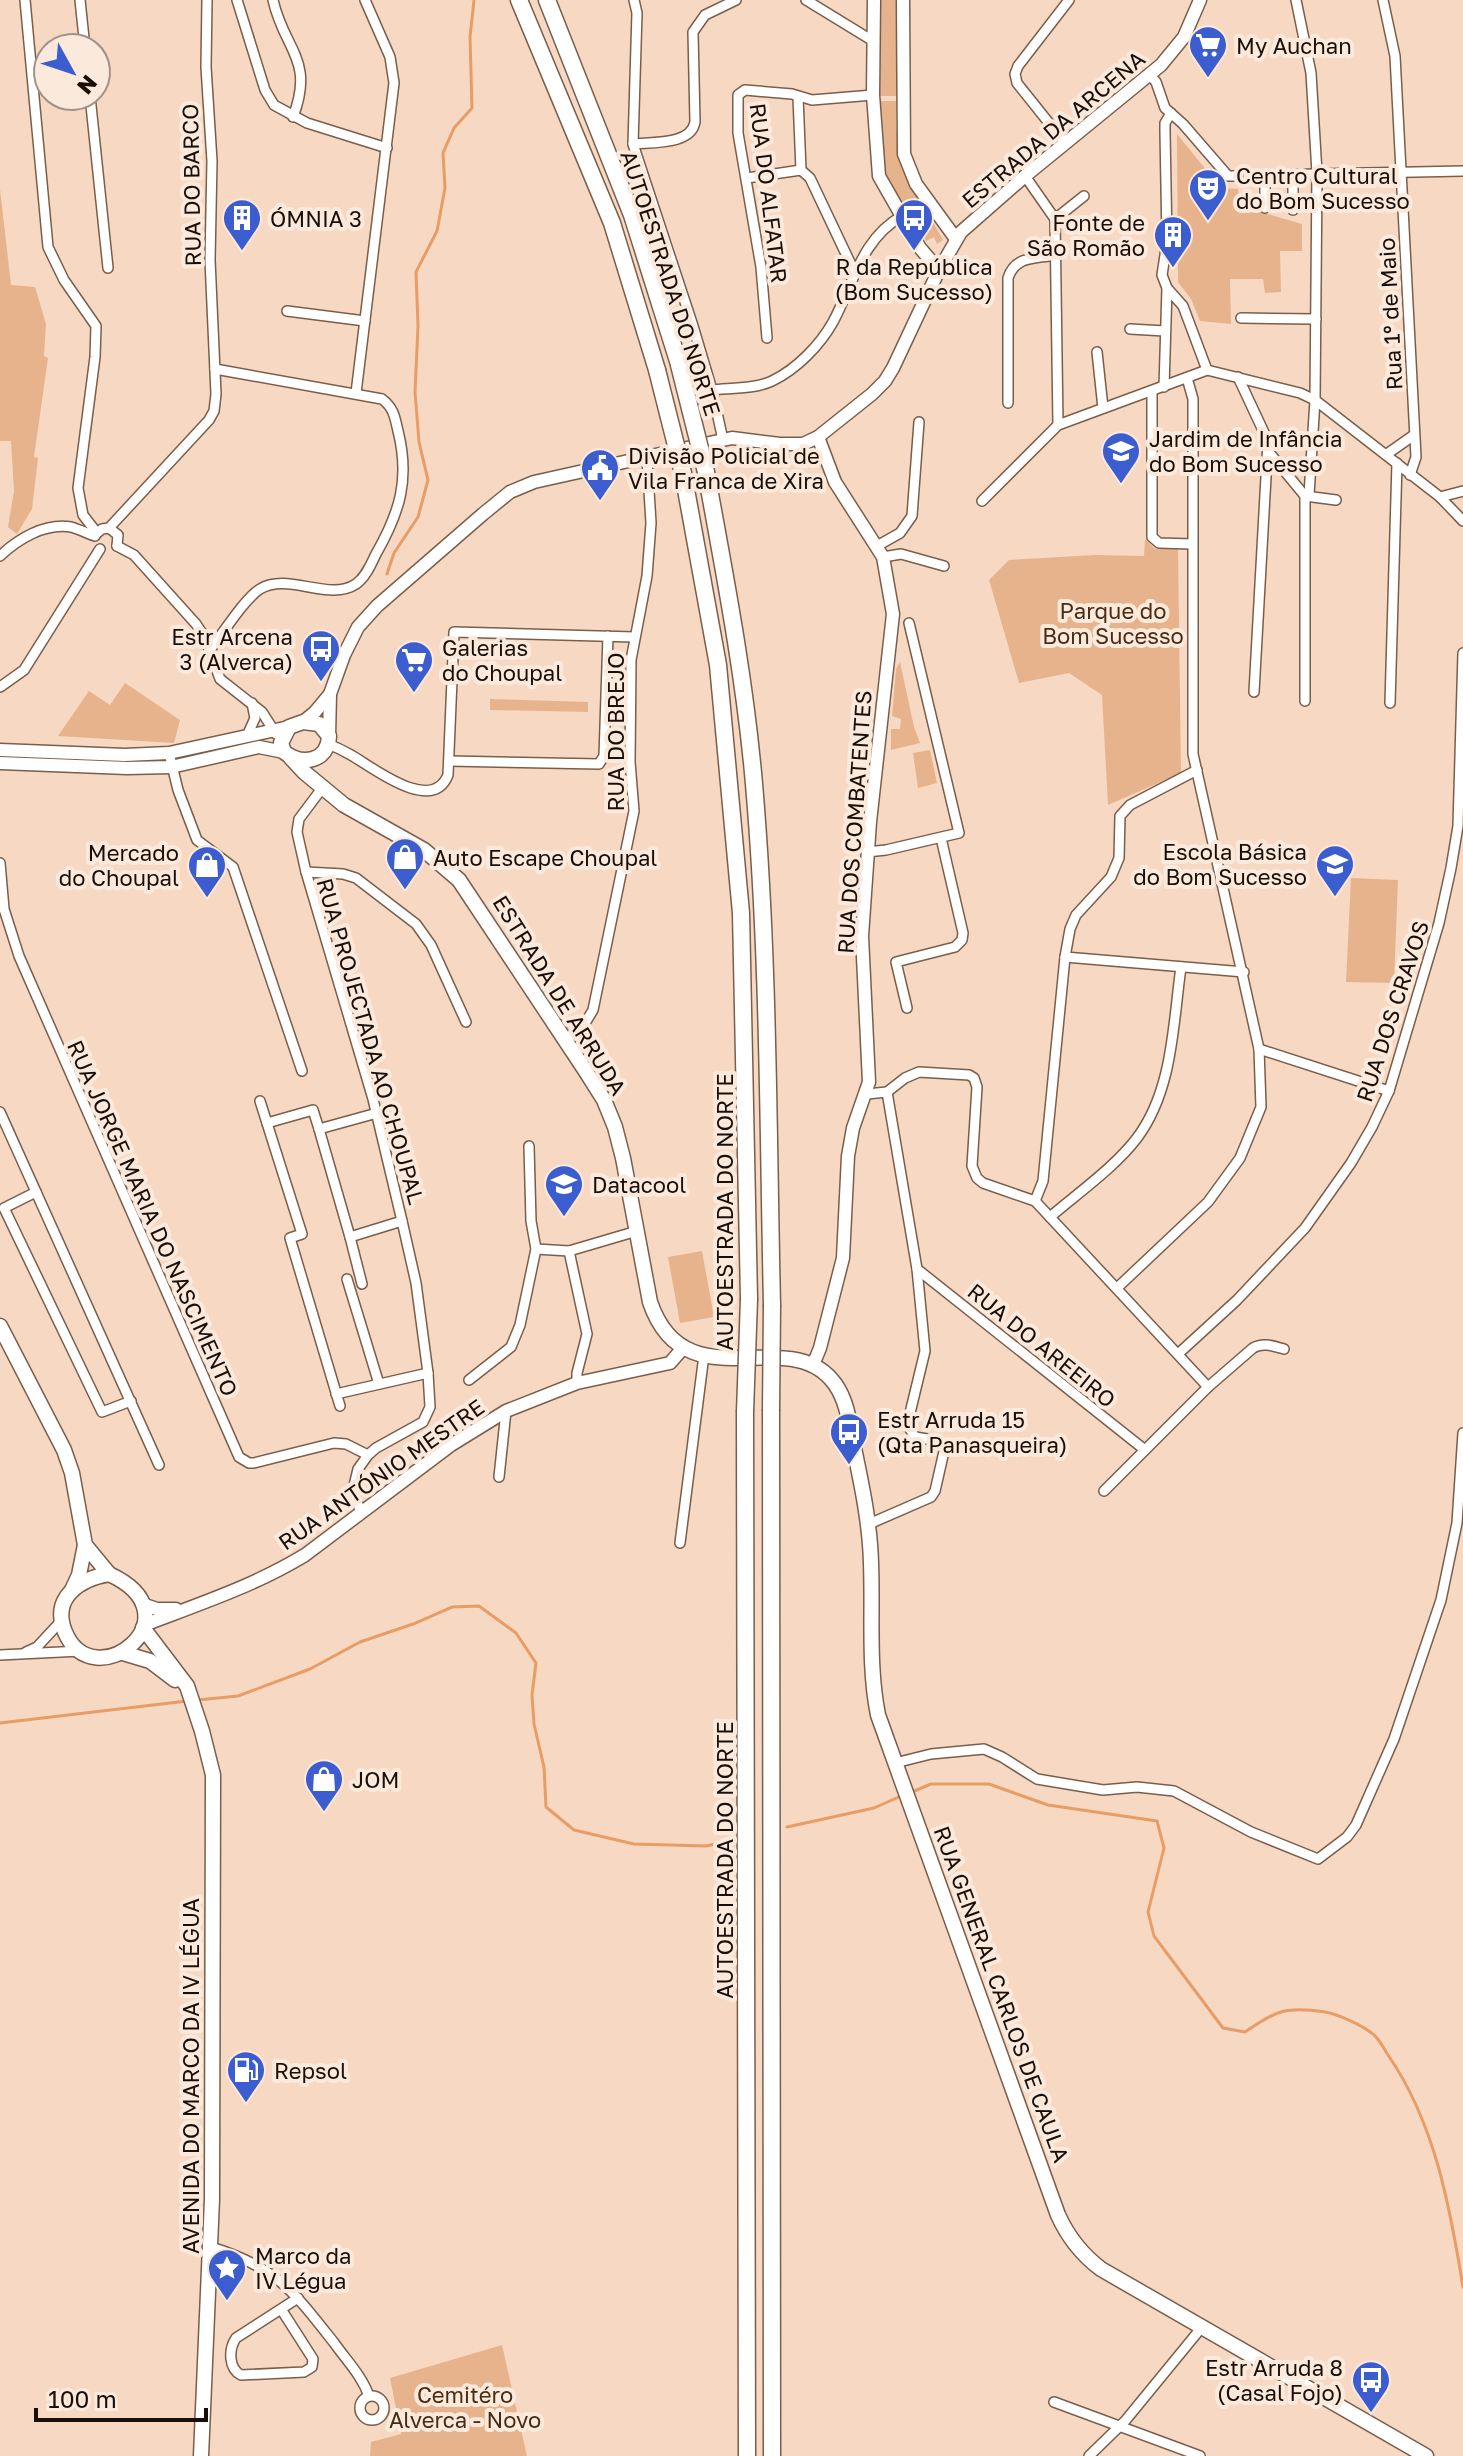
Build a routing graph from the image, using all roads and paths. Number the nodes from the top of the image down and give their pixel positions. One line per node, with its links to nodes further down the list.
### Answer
1 (25, 0): 84 (street)
2 (80, 0): 18 (street)
3 (207, 0): 56 (street, RUA DO BARCO)
4 (237, 0): 25 (street)
5 (273, 0): 25 (street)
6 (365, 0): 28 (street)
7 (519, 0): 193 (highway, AUTOESTRADA DO NORTE, bridge)
8 (547, 0): 194 (highway, AUTOESTRADA DO NORTE, bridge)
9 (634, 0): 27 (street)
10 (736, 0): 27 (street)
11 (806, 0): 19 (street)
12 (874, 0): 19 (street)
13 (903, 0): 42 (street)
14 (1069, 0): 26 (street)
15 (1200, 0): 20 (street, ESTRADA DA ARCENA)
16 (1296, 0): 32 (street)
17 (1383, 0): 30 (street, Rua 1º de Maio)
18 (83, 32)
19 (873, 41): 21 (street)
20 (1150, 75): 24 (street); 26 (street, ESTRADA DA ARCENA)
21 (873, 95): 22 (street, RUA DO ALFATAR); 40 (street)
22 (798, 97): 29 (street); 36 (street, RUA DO ALFATAR)
23 (92, 112): 44 (street)
24 (1171, 113): 35 (street); 47 (street)
25 (293, 117): 28 (street)
26 (1065, 143): 34 (street, ESTRADA DA ARCENA)
27 (633, 144): 61 (street)
28 (387, 148): 51 (street)
29 (801, 170): 36 (street); 46 (street)
30 (1401, 171): 31 (street); 32 (street); 69 (street, Rua 1º de Maio)
31 (1463, 171)
32 (1317, 173): 33 (street); 50 (street)
33 (1293, 174): 38 (street); 39 (street)
34 (1025, 176): 41 (street); 42 (street, ESTRADA DA ARCENA)
35 (1238, 176)
36 (747, 178): 54 (street, RUA DO ALFATAR)
37 (1084, 196): 41 (street)
38 (1265, 208)
39 (1293, 210)
40 (902, 216): 45 (street); 46 (street)
41 (1055, 219): 43 (street)
42 (956, 239): 45 (street, ESTRADA DA ARCENA)
43 (1054, 255): 65 (street); 68 (street)
44 (108, 268)
45 (939, 270): 70 (street, ESTRADA DA ARCENA)
46 (855, 273): 61 (street)
47 (1167, 288): 53 (street); 57 (street)
48 (287, 311): 51 (street)
49 (1241, 318): 50 (street)
50 (1316, 319): 64 (street)
51 (365, 321): 63 (street)
52 (1130, 329): 53 (street)
53 (1165, 331): 60 (street)
54 (767, 338)
55 (1097, 352): 66 (street)
56 (215, 369): 63 (street); 83 (street, RUA DO BARCO)
57 (1207, 370): 58 (street); 59 (street)
58 (1238, 377): 64 (street); 72 (street)
59 (1187, 378): 60 (street); 85 (street)
60 (1164, 387): 62 (street)
61 (712, 390): 71 (street)
62 (1152, 391): 66 (street); 85 (street)
63 (356, 393): 94 (street)
64 (1315, 400): 73 (street); 78 (street)
65 (1008, 403)
66 (1103, 408): 68 (street)
67 (919, 422): 88 (street)
68 (1058, 425): 81 (street)
69 (1414, 435): 73 (street); 76 (street, Rua 1º de Maio)
70 (818, 437): 71 (street); 88 (street, RUA DOS COMBATENTES)
71 (723, 440): 74 (street)
72 (1268, 451): 78 (street); 97 (street)
73 (1387, 454): 75 (street)
74 (647, 458): 93 (street, RUA DO BREJO); 98 (street)
75 (1397, 463): 76 (street); 101 (street)
76 (1410, 475): 79 (street)
77 (1463, 491): 79 (street)
78 (1305, 496): 80 (street); 99 (street)
79 (1440, 497): 82 (street)
80 (1336, 500)
81 (982, 501)
82 (1463, 521)
83 (109, 528): 84 (street); 86 (street)
84 (96, 534): 87 (street); 89 (street)
85 (1192, 544): 110 (street)
86 (117, 546): 87 (street); 94 (street)
87 (100, 549): 96 (street)
88 (880, 552): 90 (street); 113 (street, RUA DOS COMBATENTES)
89 (0, 556)
90 (944, 566)
91 (909, 623): 112 (street)
92 (608, 636): 93 (street); 108 (street); 108 (street)
93 (634, 637): 121 (street, RUA DO BREJO)
94 (209, 651): 100 (street)
95 (1463, 653): 124 (street, RUA DOS CRAVOS)
96 (0, 687)
97 (1254, 692)
98 (330, 694): 102 (street); 104 (street)
99 (1305, 701)
100 (252, 703): 103 (street); 105 (street)
101 (1390, 703)
102 (296, 724): 104 (main road); 105 (main road)
103 (247, 736): 105 (street); 107 (street)
104 (327, 744): 105 (main road); 108 (street); 111 (main road)
105 (282, 746): 107 (street); 111 (main road, ESTRADA DE ARRUDA)
106 (0, 750): 107 (street)
107 (170, 760): 109 (street); 123 (street)
108 (449, 761)
109 (0, 763)
110 (1197, 770): 116 (street); 118 (street)
111 (323, 787): 115 (street, RUA PROJECTADA AO CHOUPAL); 121 (main road, ESTRADA DE ARRUDA)
112 (941, 838): 113 (street); 119 (street)
113 (867, 852): 126 (street, RUA DOS COMBATENTES)
114 (0, 863): 163 (street, RUA JORGE MARIA DO NASCIMENTO)
115 (306, 872): 120 (street); 129 (street, RUA PROJECTADA AO CHOUPAL)
116 (1065, 957): 117 (street); 135 (street)
117 (1181, 967): 118 (street); 136 (street)
118 (1244, 972): 122 (street)
119 (907, 1008)
120 (466, 1022)
121 (565, 1040): 138 (main road, ESTRADA DE ARRUDA)
122 (1259, 1049): 124 (street); 145 (street)
123 (302, 1071)
124 (1389, 1091): 149 (street, RUA DOS CRAVOS)
125 (887, 1092): 126 (street); 135 (street); 142 (street)
126 (867, 1094): 151 (street, RUA DOS COMBATENTES)
127 (260, 1101): 130 (street)
128 (0, 1112): 131 (street)
129 (377, 1113): 132 (street); 137 (street, RUA PROJECTADA AO CHOUPAL)
130 (267, 1123): 132 (street); 157 (street)
131 (3, 1127): 134 (street)
132 (319, 1129): 139 (street)
133 (529, 1146): 140 (street)
134 (36, 1192): 158 (street); 158 (street)
135 (1035, 1201): 136 (street)
136 (1050, 1217): 145 (street)
137 (402, 1221): 139 (street); 152 (street, RUA PROJECTADA AO CHOUPAL)
138 (637, 1231): 141 (street); 147 (main road, ESTRADA DE ARRUDA)
139 (350, 1237): 144 (street)
140 (536, 1249): 141 (street); 153 (street)
141 (569, 1251): 154 (street)
142 (917, 1269): 162 (street, RUA DO AREEIRO); 168 (street)
143 (347, 1279): 155 (street)
144 (362, 1284)
145 (1117, 1288): 149 (street)
146 (0, 1326): 171 (main road)
147 (683, 1348): 150 (main road, ESTRADA DE ARRUDA); 154 (street, RUA ANTÓNIO MESTRE)
148 (1284, 1349): 156 (street)
149 (1178, 1354): 156 (street)
150 (704, 1355): 151 (main road, ESTRADA DE ARRUDA); 170 (street)
151 (813, 1365): 168 (main road, RUA GENERAL CARLOS DE CAULA)
152 (428, 1373): 155 (street); 163 (street, RUA PROJECTADA AO CHOUPAL)
153 (469, 1380)
154 (577, 1383): 160 (street, RUA ANTÓNIO MESTRE)
155 (379, 1384): 157 (street)
156 (1208, 1387): 162 (street)
157 (336, 1394): 159 (street)
158 (131, 1401): 164 (street)
159 (340, 1406)
160 (506, 1411): 165 (street); 167 (street, RUA ANTÓNIO MESTRE)
161 (1463, 1433): 172 (street)
162 (1145, 1450): 166 (street)
163 (368, 1455): 167 (street)
164 (159, 1465)
165 (499, 1477)
166 (1104, 1491)
167 (361, 1513): 176 (street, RUA ANTÓNIO MESTRE)
168 (869, 1524): 184 (main road, RUA GENERAL CARLOS DE CAULA)
169 (1463, 1538): 172 (street)
170 (680, 1543)
171 (85, 1545): 173 (main road); 174 (main road)
172 (1452, 1547): 184 (street)
173 (109, 1574): 174 (main road); 175 (main road)
174 (72, 1590): 177 (main road)
175 (142, 1604): 176 (street, RUA ANTÓNIO MESTRE); 178 (main road)
176 (191, 1607): 178 (street, RUA ANTÓNIO MESTRE)
177 (62, 1620): 179 (main road); 181 (street)
178 (143, 1626): 180 (main road); 183 (main road, AVENIDA DO MARCO DA IV LÉGUA)
179 (81, 1651): 180 (main road); 181 (street)
180 (123, 1653): 183 (main road, AVENIDA DO MARCO DA IV LÉGUA)
181 (22, 1654): 182 (street)
182 (0, 1655)
183 (193, 1704): 185 (main road, AVENIDA DO MARCO DA IV LÉGUA)
184 (895, 1763): 188 (main road, RUA GENERAL CARLOS DE CAULA)
185 (211, 2247): 186 (street); 192 (main road, AVENIDA DO MARCO DA IV LÉGUA)
186 (298, 2298): 187 (street); 189 (street)
187 (281, 2309): 187 (street)
188 (1202, 2327): 191 (street); 197 (main road, RUA GENERAL CARLOS DE CAULA)
189 (369, 2396)
190 (1054, 2402): 191 (street)
191 (1119, 2426): 195 (street); 196 (street)
192 (201, 2456)
193 (747, 2456)
194 (772, 2456)
195 (1089, 2456)
196 (1200, 2456)
197 (1426, 2456)

